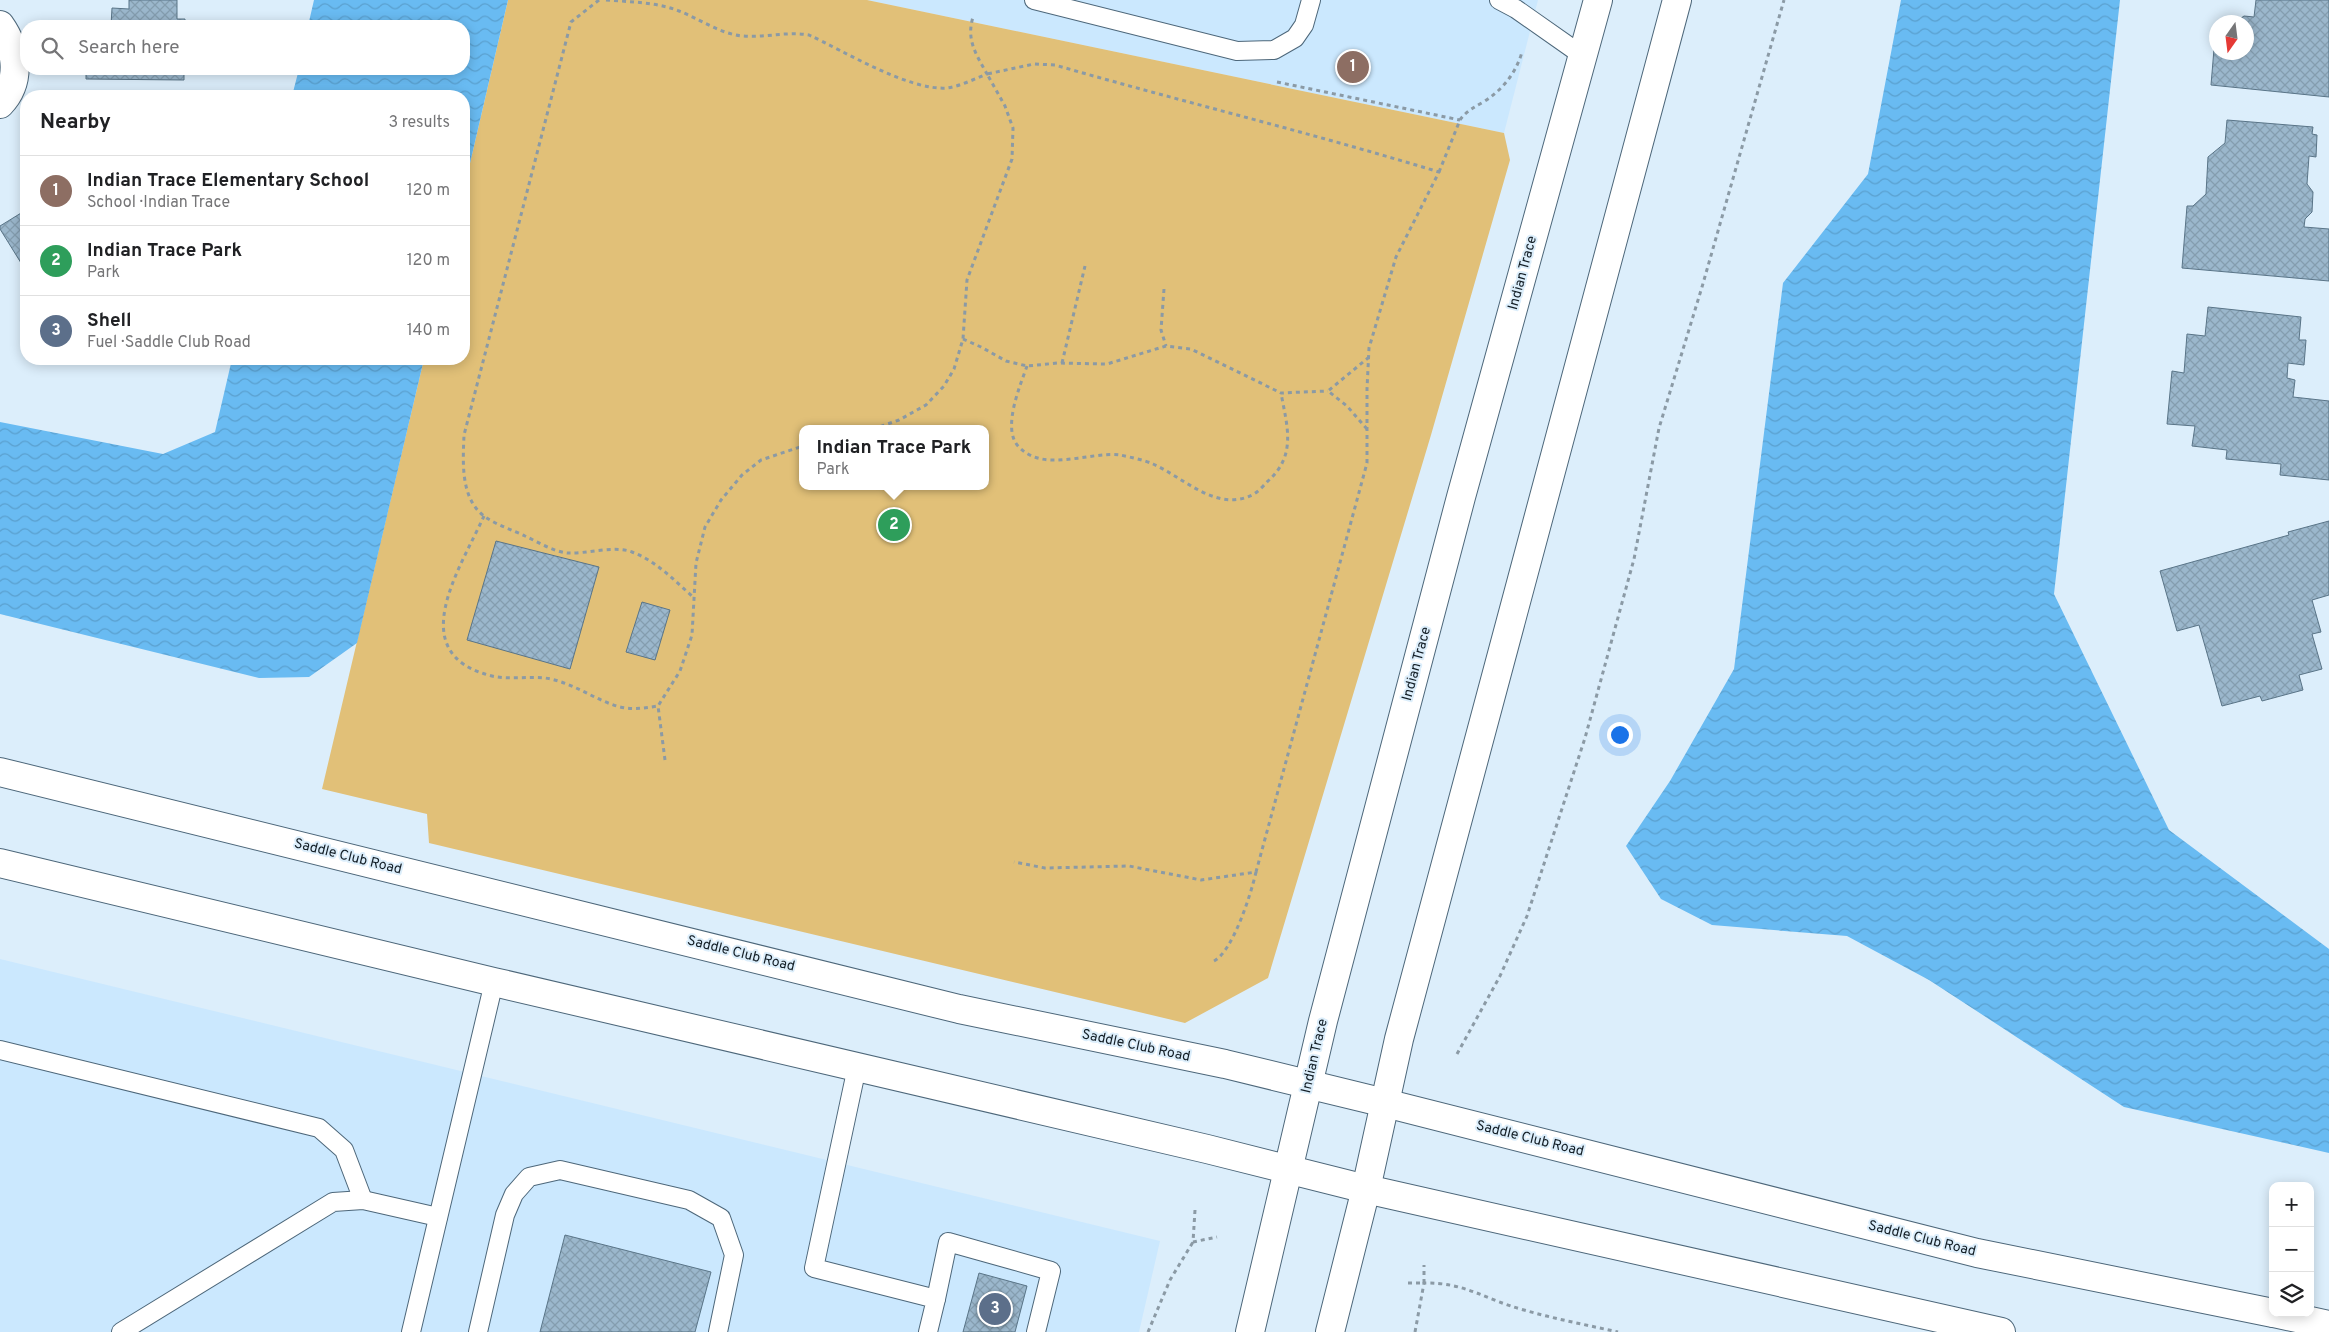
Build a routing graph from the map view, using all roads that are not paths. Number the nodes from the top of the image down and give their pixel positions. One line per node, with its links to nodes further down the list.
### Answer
1 (1034, 0): 2 (lane)
2 (1311, 0)
3 (1499, 0): 7 (lane)
4 (1598, 0): 7 (street, Indian Trace)
5 (1677, 0): 15 (street)
6 (0, 25): 8 (street)
7 (1583, 56): 14 (street, Indian Trace)
8 (0, 104)
9 (0, 772): 14 (street, Saddle Club Road)
10 (0, 863): 11 (street)
11 (494, 982): 13 (street); 19 (lane)
12 (0, 1050): 18 (lane)
13 (857, 1067): 16 (street); 20 (lane)
14 (1309, 1084): 15 (street, Saddle Club Road); 16 (street, Indian Trace)
15 (1385, 1103): 17 (street); 21 (street, Saddle Club Road)
16 (1288, 1169): 17 (street); 30 (street, Indian Trace)
17 (1366, 1189): 31 (street); 32 (street)
18 (363, 1200): 19 (lane); 24 (lane)
19 (438, 1217): 25 (lane)
20 (936, 1299): 28 (lane); 29 (lane)
21 (2269, 1312)
22 (2293, 1317): 23 (street, Saddle Club Road)
23 (2329, 1324)
24 (121, 1332)
25 (411, 1332)
26 (478, 1332): 27 (lane)
27 (718, 1332)
28 (928, 1332)
29 (1036, 1332)
30 (1250, 1332)
31 (1330, 1332)
32 (2001, 1332)

